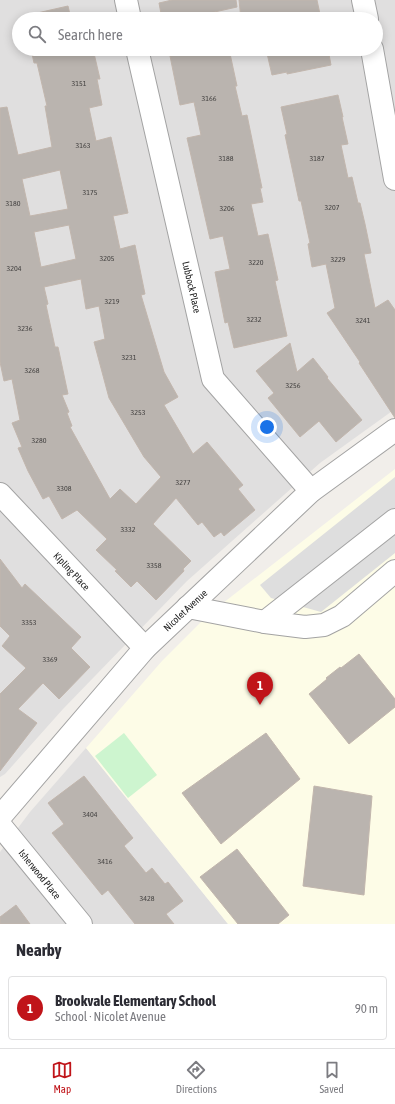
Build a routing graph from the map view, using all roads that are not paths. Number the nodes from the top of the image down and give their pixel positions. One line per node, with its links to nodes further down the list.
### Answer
1 (126, 0): 3 (street)
2 (363, 0): 4 (street)
3 (129, 12)
4 (366, 12)
5 (139, 56): 9 (street, Lubbock Place)
6 (373, 56): 7 (street)
7 (395, 179)
8 (395, 430): 9 (street, Nicolet Avenue)
9 (311, 491): 13 (street, Nicolet Avenue)
10 (0, 494): 15 (street, Kipling Place)
11 (395, 520): 14 (street)
12 (395, 571): 14 (street)
13 (188, 607): 14 (street); 15 (street, Nicolet Avenue)
14 (265, 622)
15 (145, 648): 16 (street, Nicolet Avenue)
16 (0, 817)
17 (0, 825): 18 (street, Isherwood Place)
18 (81, 924)

